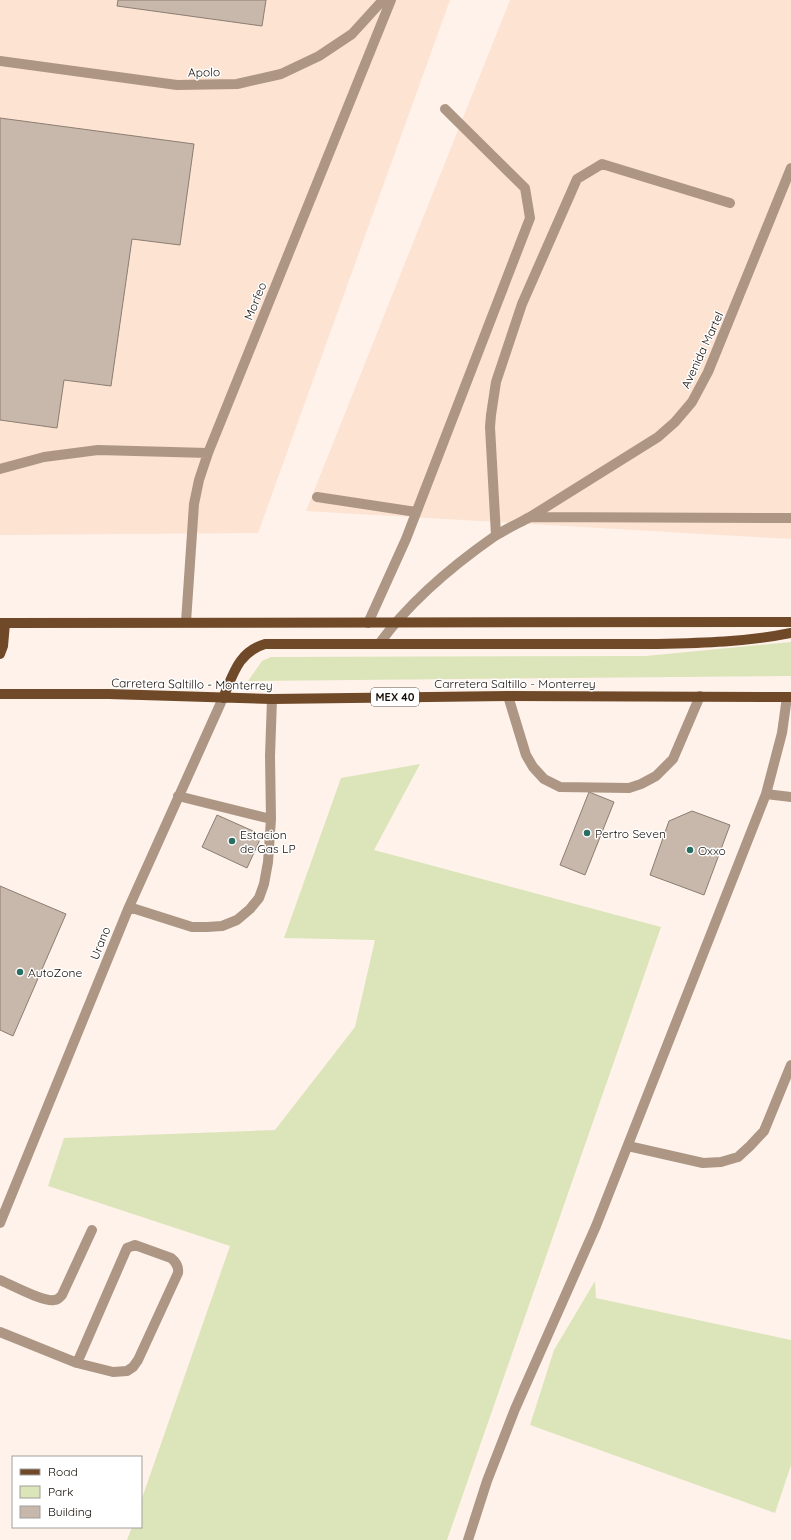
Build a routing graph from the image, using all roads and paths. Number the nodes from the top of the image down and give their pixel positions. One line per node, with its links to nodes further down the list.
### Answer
1 (383, 0): 3 (street, Apolo)
2 (391, 0): 7 (street, Morfeo)
3 (0, 61)
4 (445, 109): 10 (street)
5 (791, 168): 11 (street, Avenida Martel)
6 (730, 203): 13 (street)
7 (208, 453): 8 (street); 14 (street, Morfeo)
8 (0, 469)
9 (317, 496): 10 (street)
10 (416, 512): 17 (street)
11 (530, 517): 12 (street); 13 (street, Avenida Martel)
12 (791, 518)
13 (496, 535): 18 (street, Avenida Martel)
14 (186, 622): 16 (main road); 17 (main road)
15 (791, 622): 18 (main road)
16 (2, 623): 21 (main road)
17 (368, 623): 18 (main road)
18 (394, 623): 20 (street, Avenida Martel)
19 (791, 633): 20 (main road)
20 (379, 644): 26 (main road)
21 (0, 654)
22 (0, 694): 26 (main road, Carretera Saltillo - Monterrey / MEX 40)
23 (508, 696): 24 (main road, Carretera Saltillo - Monterrey / MEX 40); 24 (street); 27 (main road, Carretera Saltillo - Monterrey / MEX 40)
24 (700, 696): 25 (main road, Carretera Saltillo - Monterrey / MEX 40)
25 (789, 697): 28 (street)
26 (223, 698): 27 (main road, Carretera Saltillo - Monterrey / MEX 40); 29 (street, Urano)
27 (272, 699): 31 (street)
28 (766, 794): 30 (street); 34 (street)
29 (178, 796): 31 (street); 32 (street, Urano)
30 (791, 797)
31 (271, 819): 32 (street)
32 (129, 907): 35 (street, Urano)
33 (791, 1065): 34 (street)
34 (628, 1146): 40 (street)
35 (0, 1223)
36 (92, 1230): 37 (street)
37 (0, 1280)
38 (0, 1332): 39 (street)
39 (78, 1363): 39 (street)
40 (468, 1540)

